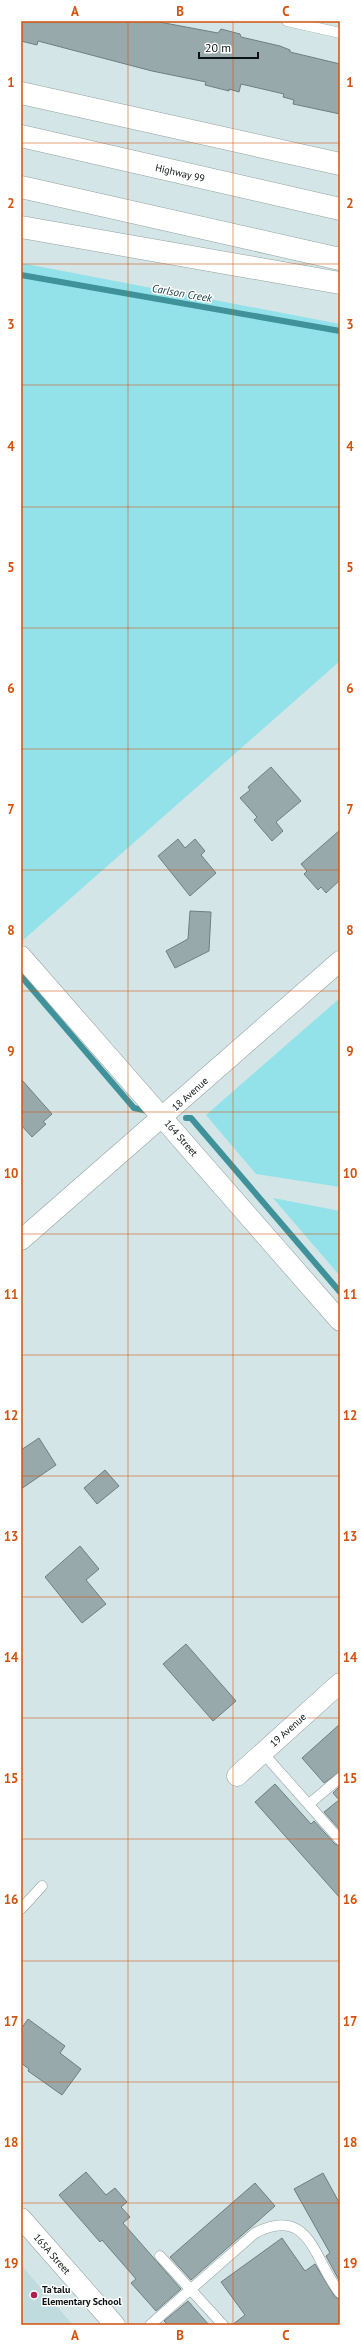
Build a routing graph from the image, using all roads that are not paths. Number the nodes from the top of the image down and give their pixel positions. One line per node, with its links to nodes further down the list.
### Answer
1 (287, 21): 2 (lane)
2 (340, 33)
3 (21, 93): 5 (highway)
4 (21, 136): 7 (highway, Highway 99)
5 (340, 164)
6 (21, 187): 9 (highway)
7 (340, 209)
8 (21, 227): 10 (highway)
9 (340, 259)
10 (340, 283)
11 (21, 956): 13 (street, 164 Street)
12 (340, 961): 13 (street, 18 Avenue)
13 (163, 1118): 14 (street, 18 Avenue); 15 (street, 164 Street)
14 (21, 1240)
15 (340, 1321)
16 (340, 1684): 17 (street, 19 Avenue)
17 (263, 1753): 18 (street, 19 Avenue); 20 (lane)
18 (237, 1776)
19 (340, 1778): 20 (lane)
20 (309, 1804): 21 (lane)
21 (340, 1840)
22 (42, 1886): 23 (lane)
23 (21, 1909)
24 (21, 2218): 28 (street, 165A Street)
25 (160, 2256): 26 (lane)
26 (190, 2291): 27 (lane); 29 (lane); 30 (lane)
27 (340, 2293)
28 (115, 2325)
29 (150, 2325)
30 (223, 2325)

